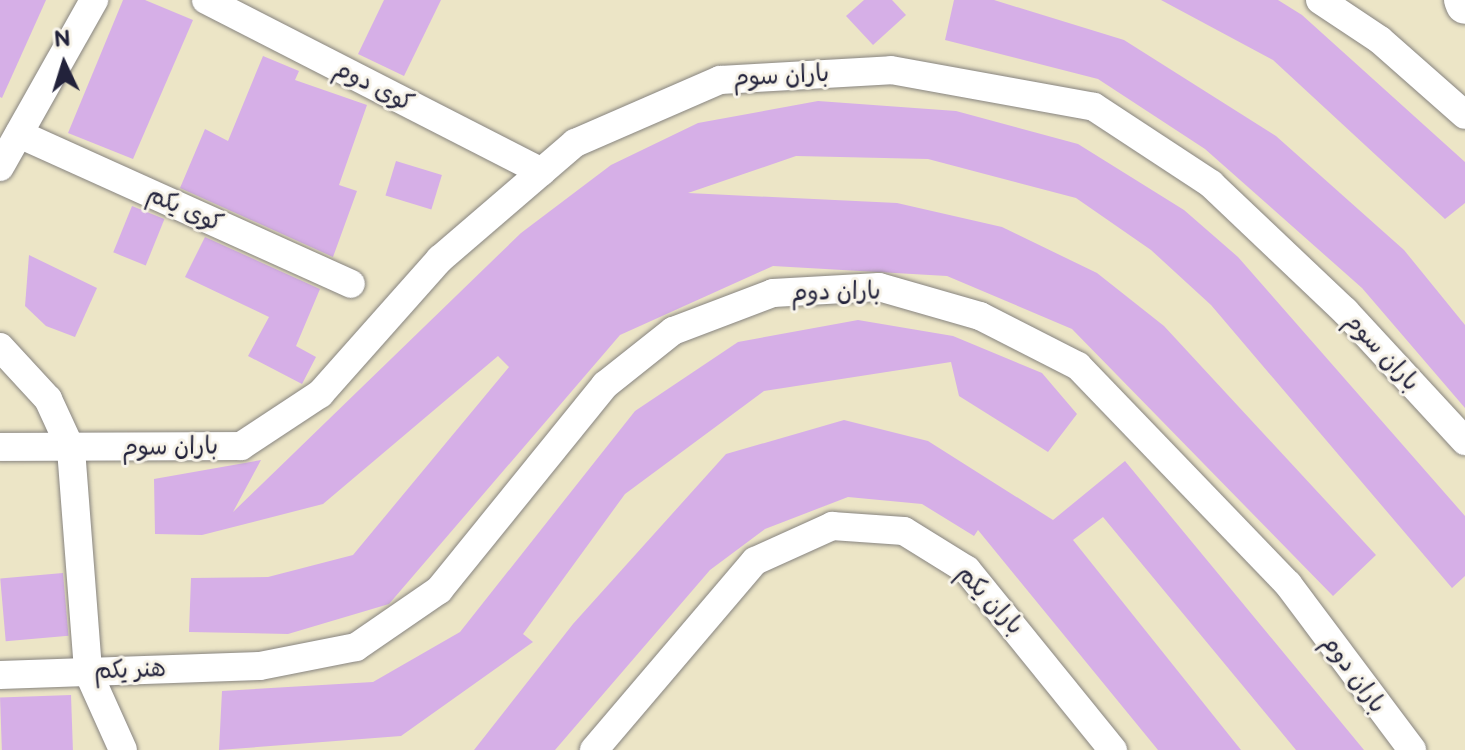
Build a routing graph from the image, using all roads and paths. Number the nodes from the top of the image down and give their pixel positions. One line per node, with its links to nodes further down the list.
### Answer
1 (94, 0): 5 (street)
2 (206, 0): 7 (street, کوی دوم)
3 (1320, 0): 4 (street)
4 (1465, 115)
5 (19, 134): 6 (street); 8 (street, کوی یکم)
6 (0, 167)
7 (542, 172): 10 (street, باران سوم); 12 (street, باران سوم)
8 (351, 284)
9 (0, 347): 12 (street)
10 (1465, 441)
11 (0, 447): 12 (street, باران سوم)
12 (71, 449): 14 (street)
13 (260, 666): 14 (street, هنر یکم); 19 (street, باران دوم)
14 (88, 672): 15 (street, هنر یکم); 16 (street)
15 (0, 675)
16 (123, 750)
17 (594, 750): 18 (street, باران یکم)
18 (1113, 750)
19 (1412, 750)

